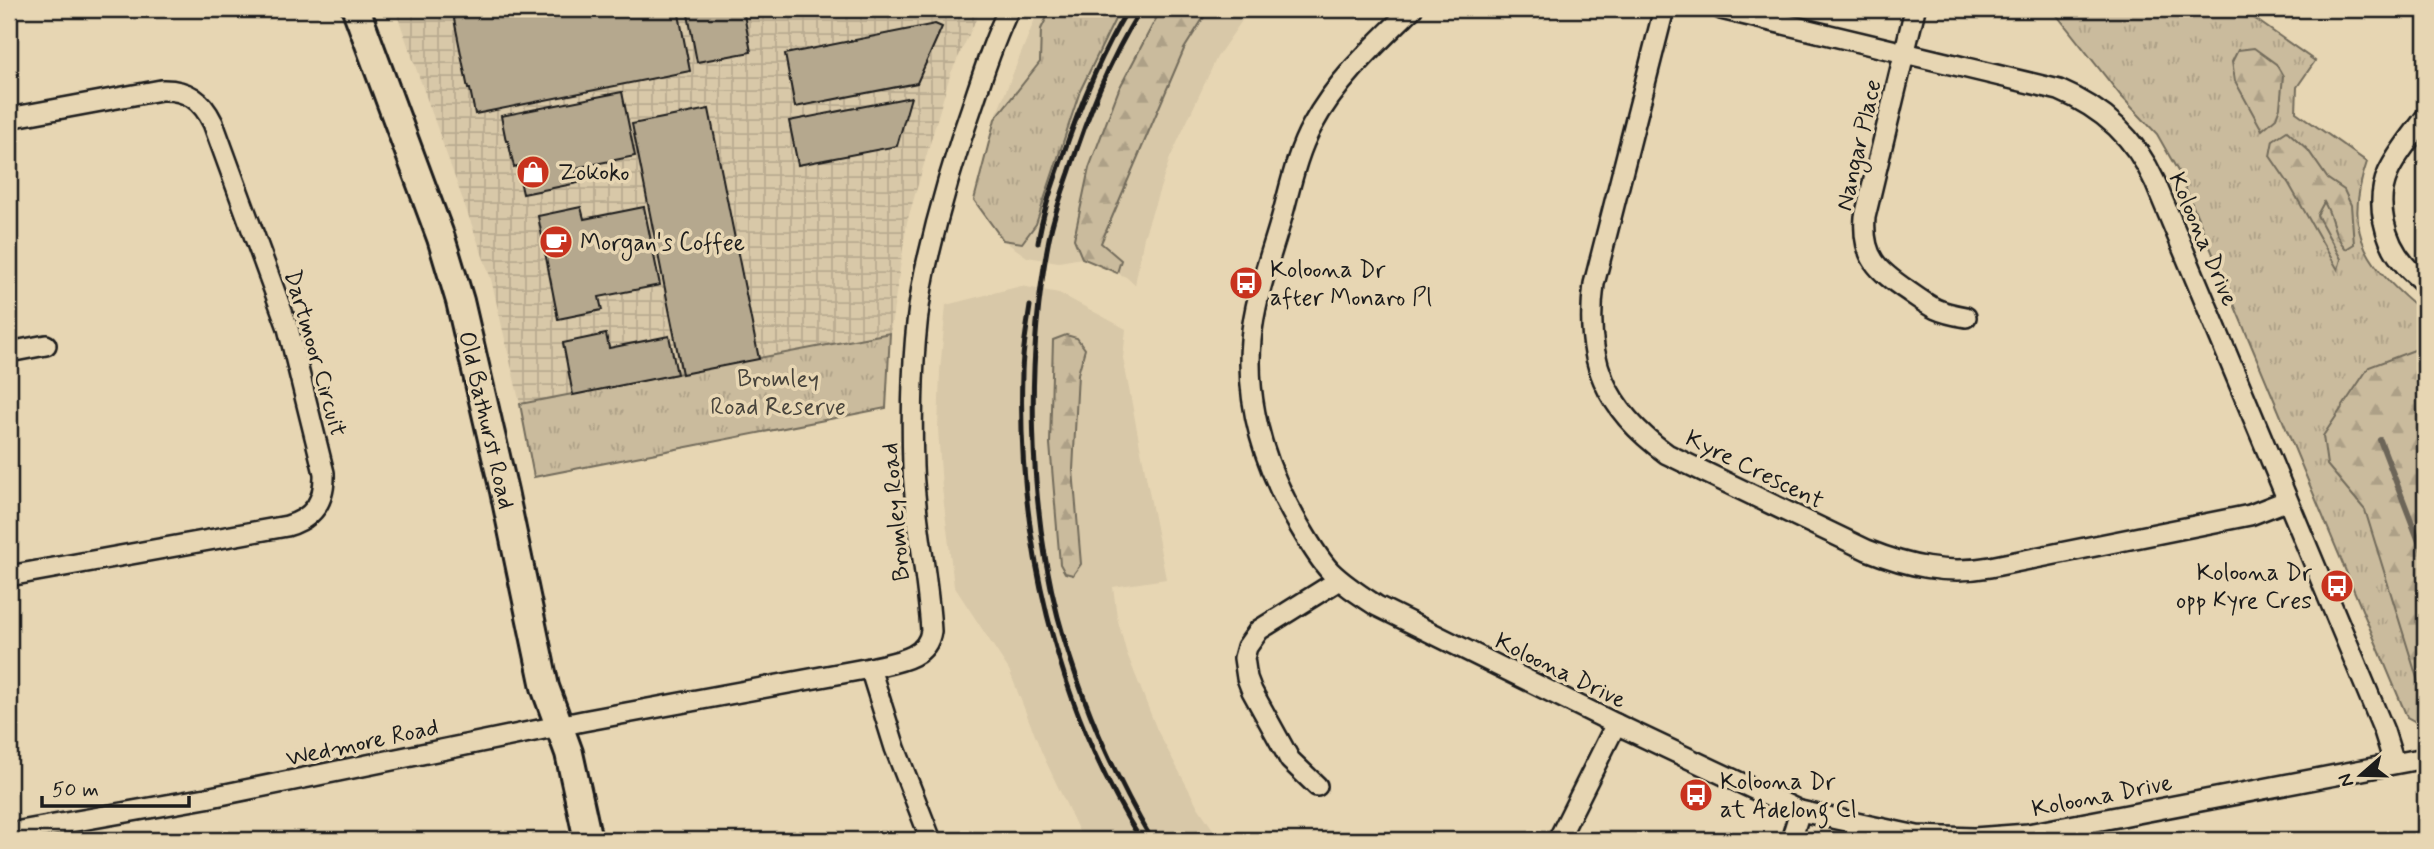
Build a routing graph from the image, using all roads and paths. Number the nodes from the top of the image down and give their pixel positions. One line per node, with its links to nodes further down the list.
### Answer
1 (356, 9): 19 (main road, Old Bathurst Road)
2 (1009, 9): 17 (street, Bromley Road)
3 (1412, 9): 16 (street, Koloona Drive)
4 (1664, 9): 14 (street, Kyre Crescent)
5 (1721, 9): 7 (street, Koloona Drive)
6 (1914, 9): 7 (street, Nangar Place)
7 (1905, 53): 11 (street, Nangar Place); 14 (street, Koloona Drive)
8 (9, 118): 15 (street, Dartmoor Circuit)
9 (2425, 118): 10 (street)
10 (2425, 284)
11 (1966, 317)
12 (46, 345): 13 (street)
13 (9, 352)
14 (2286, 502): 21 (street, Koloona Drive)
15 (9, 576)
16 (1339, 580): 18 (street, Koloona Drive); 22 (street)
17 (870, 668): 19 (street, Bromley Road); 26 (street)
18 (1616, 724): 23 (street, Koloona Drive); 27 (street)
19 (559, 726): 24 (street, Wedmore Road); 25 (main road, Old Bathurst Road)
20 (2425, 758): 21 (street, Koloona Drive)
21 (2394, 763): 23 (street, Koloona Drive)
22 (1317, 786)
23 (1800, 811): 28 (street)
24 (9, 833)
25 (588, 840)
26 (931, 840)
27 (1558, 840)
28 (1791, 840)

